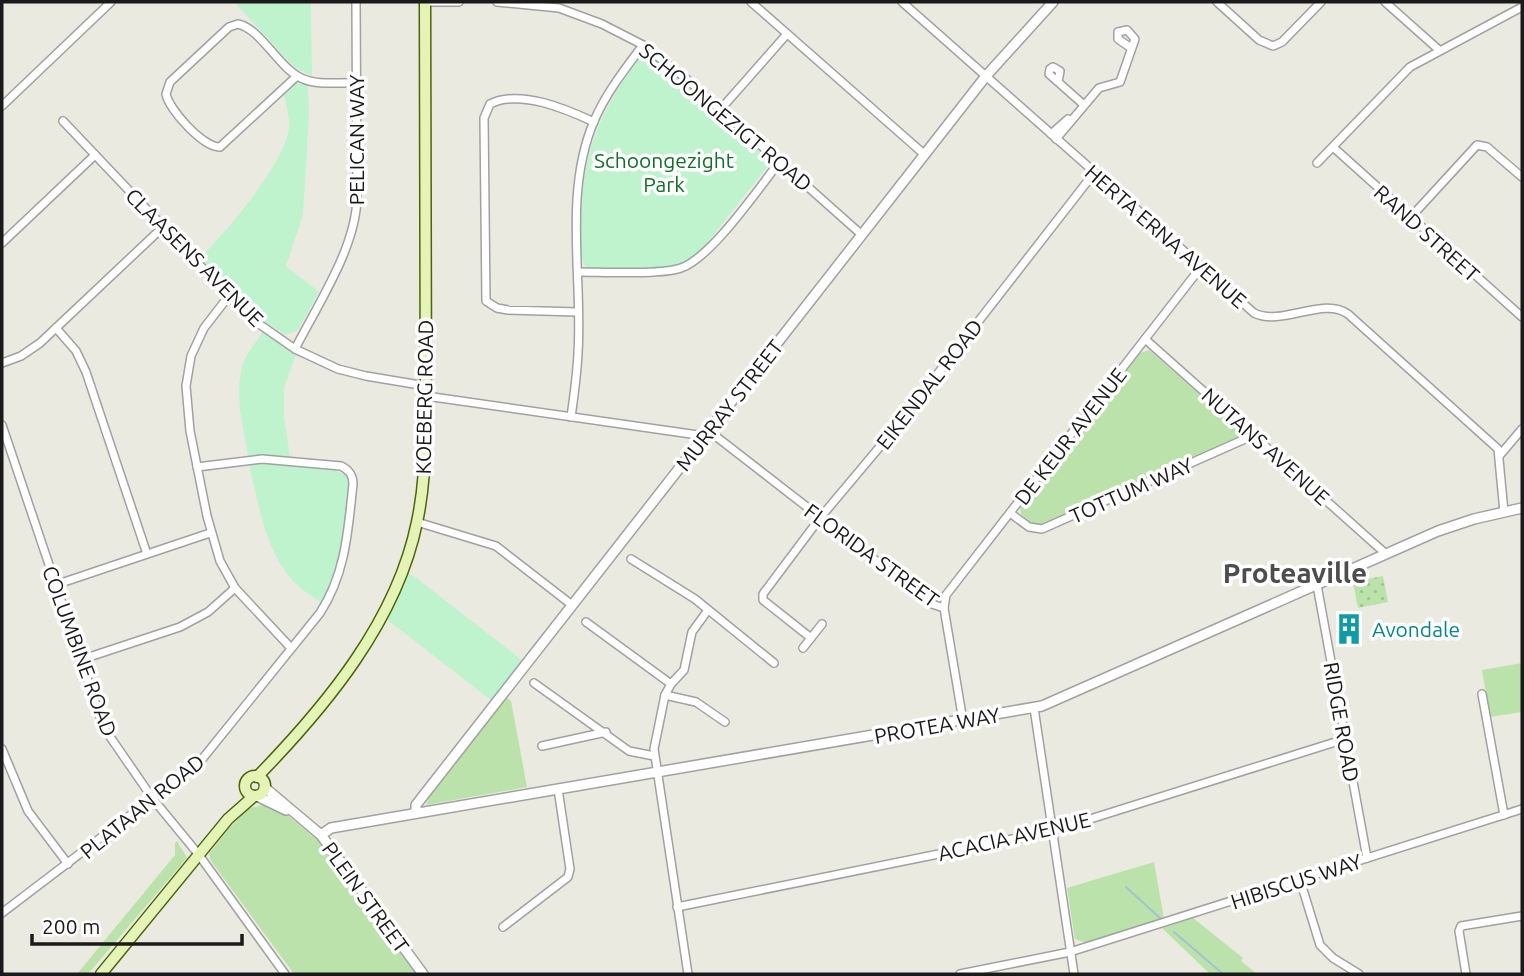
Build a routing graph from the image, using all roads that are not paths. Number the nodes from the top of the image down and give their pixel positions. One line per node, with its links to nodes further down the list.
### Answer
1 (111, 2): 22 (street)
2 (356, 2): 21 (street, PELICAN WAY)
3 (425, 2): 4 (street); 48 (main road, KOEBERG ROAD)
4 (459, 2)
5 (497, 2): 12 (street, SCHOONGEZIGT ROAD)
6 (751, 2): 14 (street)
7 (902, 2): 19 (street, HERTA ERNA AVENUE)
8 (1053, 2): 19 (street, MURRAY STREET)
9 (1217, 2): 10 (street)
10 (1321, 2)
11 (1385, 2): 17 (street)
12 (559, 5): 15 (street, SCHOONGEZIGT ROAD)
13 (1522, 7): 17 (street)
14 (787, 34): 24 (street); 30 (street)
15 (643, 45): 24 (street, SCHOONGEZIGT ROAD); 26 (street)
16 (1132, 48): 23 (street)
17 (1438, 50): 28 (street)
18 (297, 76): 18 (street); 21 (street)
19 (986, 76): 27 (street, HERTA ERNA AVENUE); 30 (street, MURRAY STREET)
20 (1058, 82): 23 (street)
21 (357, 83): 46 (street, PELICAN WAY)
22 (2, 106)
23 (1082, 107): 27 (street)
24 (720, 110): 31 (street, SCHOONGEZIGT ROAD)
25 (63, 121): 29 (street, CLAASENS AVENUE)
26 (594, 122): 40 (street); 42 (street)
27 (1054, 137): 33 (street, HERTA ERNA AVENUE)
28 (1333, 147): 32 (street); 35 (street, RAND STREET)
29 (95, 155): 36 (street, CLAASENS AVENUE); 38 (street)
30 (925, 155): 37 (street, MURRAY STREET)
31 (780, 161): 37 (street, SCHOONGEZIGT ROAD); 40 (street)
32 (1317, 163)
33 (1094, 173): 39 (street, HERTA ERNA AVENUE); 59 (street, EIKENDAL ROAD)
34 (1522, 177): 35 (street)
35 (1410, 218): 43 (street, RAND STREET)
36 (163, 227): 41 (street, CLAASENS AVENUE); 44 (street)
37 (862, 235): 52 (street, MURRAY STREET)
38 (2, 243)
39 (1201, 268): 45 (street, DE KEUR AVENUE); 54 (street, HERTA ERNA AVENUE)
40 (578, 272): 42 (street)
41 (228, 296): 46 (street, CLAASENS AVENUE); 55 (street)
42 (578, 312): 49 (street)
43 (1522, 317)
44 (56, 328): 47 (street); 62 (street)
45 (1145, 339): 53 (street, NUTANS AVENUE); 58 (street, DE KEUR AVENUE)
46 (295, 349): 48 (street, CLAASENS AVENUE)
47 (2, 363)
48 (426, 391): 49 (street, CLAASENS AVENUE); 60 (main road, KOEBERG ROAD)
49 (571, 417): 52 (street, CLAASENS AVENUE)
50 (2, 425): 65 (street, COLUMBINE ROAD)
51 (1522, 429): 54 (street)
52 (707, 434): 59 (street, FLORIDA STREET); 68 (street, MURRAY STREET)
53 (1254, 435): 58 (street, TOTTUM WAY); 63 (street, NUTANS AVENUE)
54 (1500, 455): 57 (street)
55 (197, 467): 61 (street); 74 (street, PLATAAN ROAD)
56 (1522, 508): 57 (street, PROTEA WAY)
57 (1504, 512): 63 (street, PROTEA WAY)
58 (1010, 513): 69 (street, DE KEUR AVENUE)
59 (820, 518): 69 (street, FLORIDA STREET); 73 (street, EIKENDAL ROAD)
60 (417, 522): 68 (street); 91 (main road, KOEBERG ROAD)
61 (211, 533): 62 (street); 67 (street)
62 (147, 554): 65 (street)
63 (1386, 554): 66 (street, PROTEA WAY)
64 (631, 559): 70 (street)
65 (55, 585): 76 (street, COLUMBINE ROAD)
66 (1317, 585): 82 (street, PROTEA WAY); 86 (street, RIDGE ROAD)
67 (235, 588): 74 (street); 76 (street)
68 (572, 605): 95 (street, MURRAY STREET)
69 (944, 608): 83 (street, FLORIDA STREET)
70 (708, 610): 77 (street); 79 (street)
71 (586, 622): 79 (street)
72 (821, 624): 73 (street)
73 (811, 638): 75 (street)
74 (292, 648): 93 (street, PLATAAN ROAD)
75 (803, 648)
76 (80, 660): 93 (street, COLUMBINE ROAD)
77 (774, 663)
78 (534, 683): 85 (street)
79 (671, 684): 80 (street)
80 (665, 695): 84 (street); 89 (street)
81 (1482, 695): 96 (street)
82 (1034, 708): 83 (street, PROTEA WAY); 97 (street)
83 (963, 721): 90 (street, PROTEA WAY)
84 (725, 722)
85 (606, 732): 87 (street); 89 (street)
86 (1345, 739): 97 (street, ACACIA AVENUE); 100 (street, RIDGE ROAD)
87 (542, 746)
88 (2, 749): 101 (street)
89 (654, 756): 90 (street)
90 (657, 772): 92 (street, PROTEA WAY); 103 (street)
91 (257, 788): 98 (street, PLEIN STREET); 99 (main road, KOEBERG ROAD)
92 (558, 789): 95 (street, PROTEA WAY); 107 (street)
93 (153, 799): 99 (street, COLUMBINE ROAD); 101 (street, PLATAAN ROAD)
94 (1522, 809): 96 (street, HIBISCUS WAY)
95 (416, 813): 98 (street, PROTEA WAY)
96 (1504, 815): 100 (street, HIBISCUS WAY)
97 (1052, 831): 103 (street, ACACIA AVENUE); 108 (street)
98 (321, 835): 112 (street, PLEIN STREET)
99 (199, 855): 104 (main road, KOEBERG ROAD); 111 (street, COLUMBINE ROAD)
100 (1367, 858): 102 (street, HIBISCUS WAY)
101 (68, 864): 105 (street, PLATAAN ROAD)
102 (1300, 880): 108 (street, HIBISCUS WAY); 116 (street)
103 (677, 907): 113 (street)
104 (155, 908): 109 (main road, KOEBERG ROAD); 110 (main road, KOEBERG ROAD)
105 (2, 914)
106 (1522, 916): 117 (street)
107 (503, 927)
108 (1070, 952): 114 (street, HIBISCUS WAY); 115 (street)
109 (95, 974)
110 (101, 974)
111 (285, 974)
112 (423, 974)
113 (688, 974)
114 (960, 974)
115 (1074, 974)
116 (1359, 974)
117 (1466, 974)

